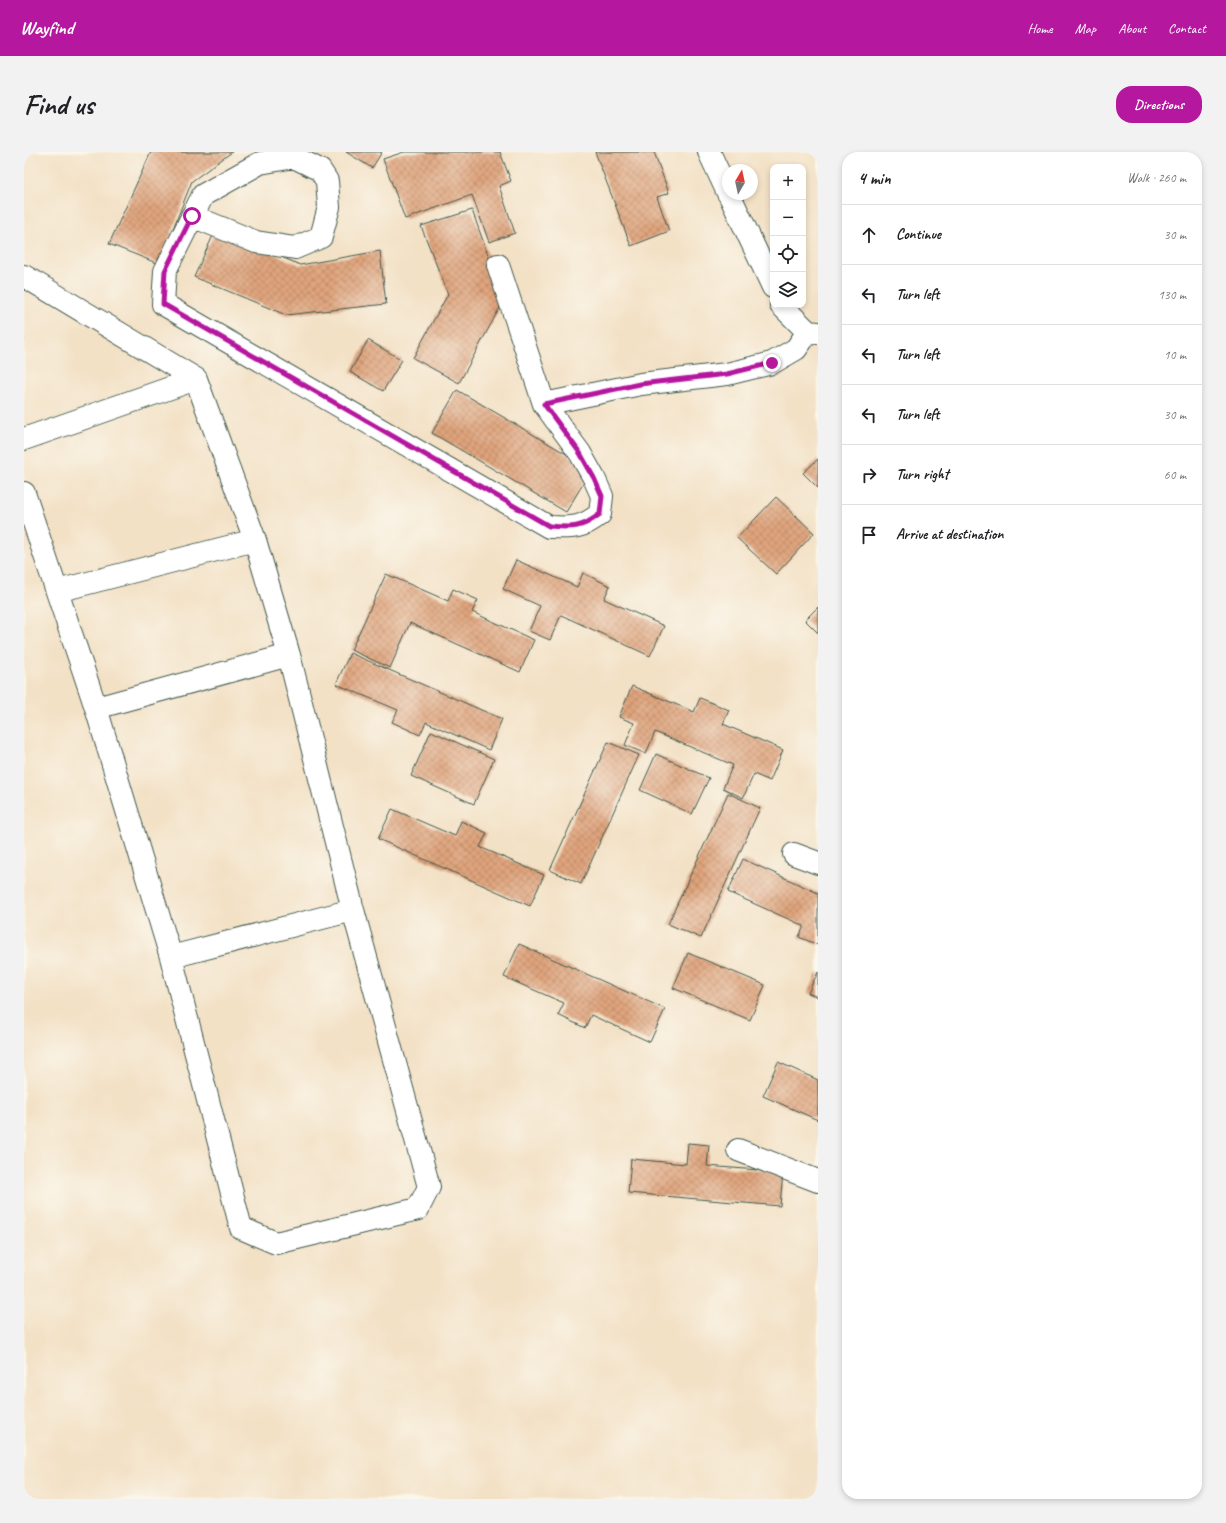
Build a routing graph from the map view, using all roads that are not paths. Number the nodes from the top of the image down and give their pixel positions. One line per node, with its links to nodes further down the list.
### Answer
1 (708, 152): 2 (lane)
2 (722, 181)
3 (731, 200): 7 (lane)
4 (192, 216): 4 (lane); 11 (lane)
5 (498, 265): 11 (lane)
6 (24, 276): 10 (lane)
7 (770, 281)
8 (785, 308): 9 (lane)
9 (813, 332): 11 (lane)
10 (196, 379): 12 (lane); 14 (lane)
11 (544, 404)
12 (24, 439)
13 (24, 493): 15 (lane)
14 (255, 540): 15 (lane); 16 (lane)
15 (57, 591): 17 (lane)
16 (289, 655): 17 (lane); 20 (lane)
17 (96, 708): 21 (lane)
18 (794, 854): 19 (lane)
19 (818, 864)
20 (353, 910): 21 (lane); 21 (lane)
21 (171, 957)
22 (738, 1150): 23 (lane)
23 (818, 1181)

